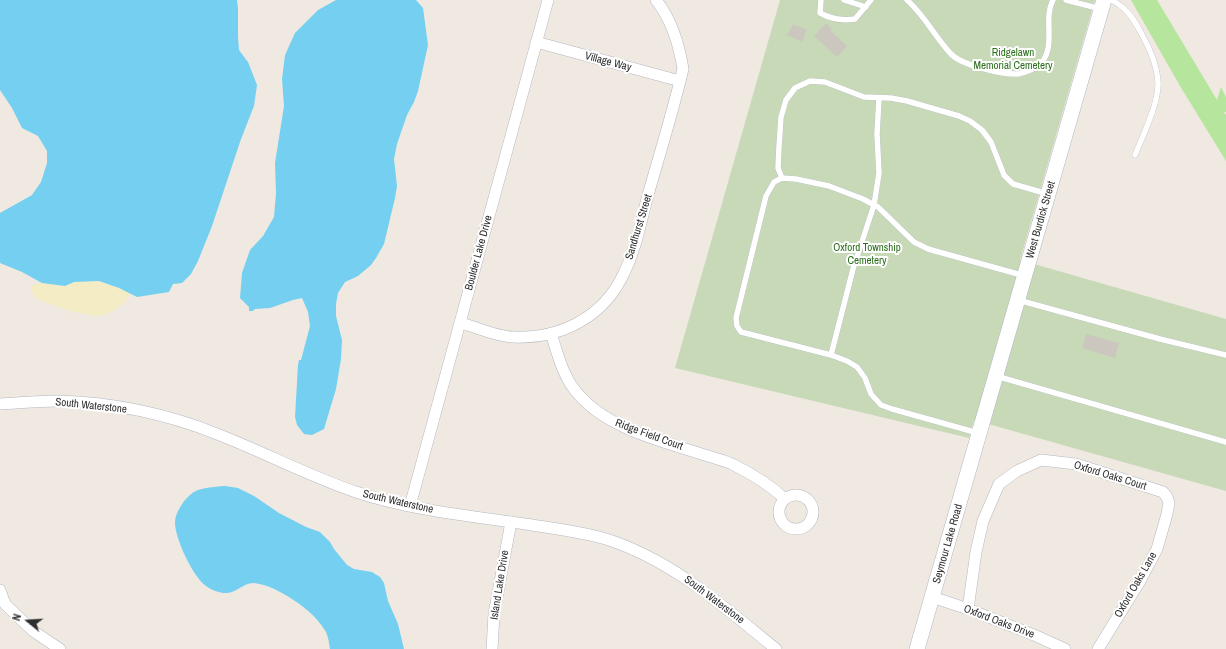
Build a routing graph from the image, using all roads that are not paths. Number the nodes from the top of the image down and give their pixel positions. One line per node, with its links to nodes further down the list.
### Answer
1 (548, 0): 11 (street, Boulder Lake Drive)
2 (656, 0): 12 (street, Sandhurst Street)
3 (821, 0): 10 (lane)
4 (844, 0): 10 (lane)
5 (871, 0): 10 (lane)
6 (907, 0): 7 (lane)
7 (1053, 0)
8 (1066, 0): 9 (lane)
9 (1105, 3): 14 (lane); 16 (street, West Burdick Street)
10 (866, 7)
11 (536, 42): 12 (street, Village Way); 20 (street, Boulder Lake Drive)
12 (680, 81): 21 (street, Sandhurst Street)
13 (879, 98): 15 (lane); 16 (lane); 17 (lane)
14 (1135, 155)
15 (782, 178): 17 (lane); 22 (lane)
16 (1048, 195): 18 (street, West Burdick Street)
17 (874, 205): 18 (lane); 22 (lane)
18 (1025, 276): 19 (street, West Burdick Street)
19 (1018, 300): 23 (lane); 24 (street, West Burdick Street)
20 (461, 322): 21 (street, Sandhurst Street); 30 (street, Boulder Lake Drive)
21 (551, 333): 29 (street, Ridge Field Court)
22 (831, 355): 26 (lane)
23 (1226, 355)
24 (996, 376): 26 (street, West Burdick Street); 27 (lane)
25 (0, 404): 30 (street, South Waterstone)
26 (979, 437): 33 (street, Seymour Lake Road)
27 (1226, 442)
28 (1165, 494): 34 (street, Oxford Oaks Court); 40 (street, Oxford Oaks Lane)
29 (785, 499)
30 (410, 506): 31 (street, South Waterstone)
31 (511, 522): 36 (street, Island Lake Drive); 37 (street, South Waterstone)
32 (0, 590): 35 (street)
33 (932, 597): 34 (street, Oxford Oaks Drive); 38 (street, Seymour Lake Road)
34 (968, 609): 39 (street, Oxford Oaks Drive)
35 (60, 649)
36 (492, 649)
37 (776, 649)
38 (917, 649)
39 (1065, 649)
40 (1098, 649)

